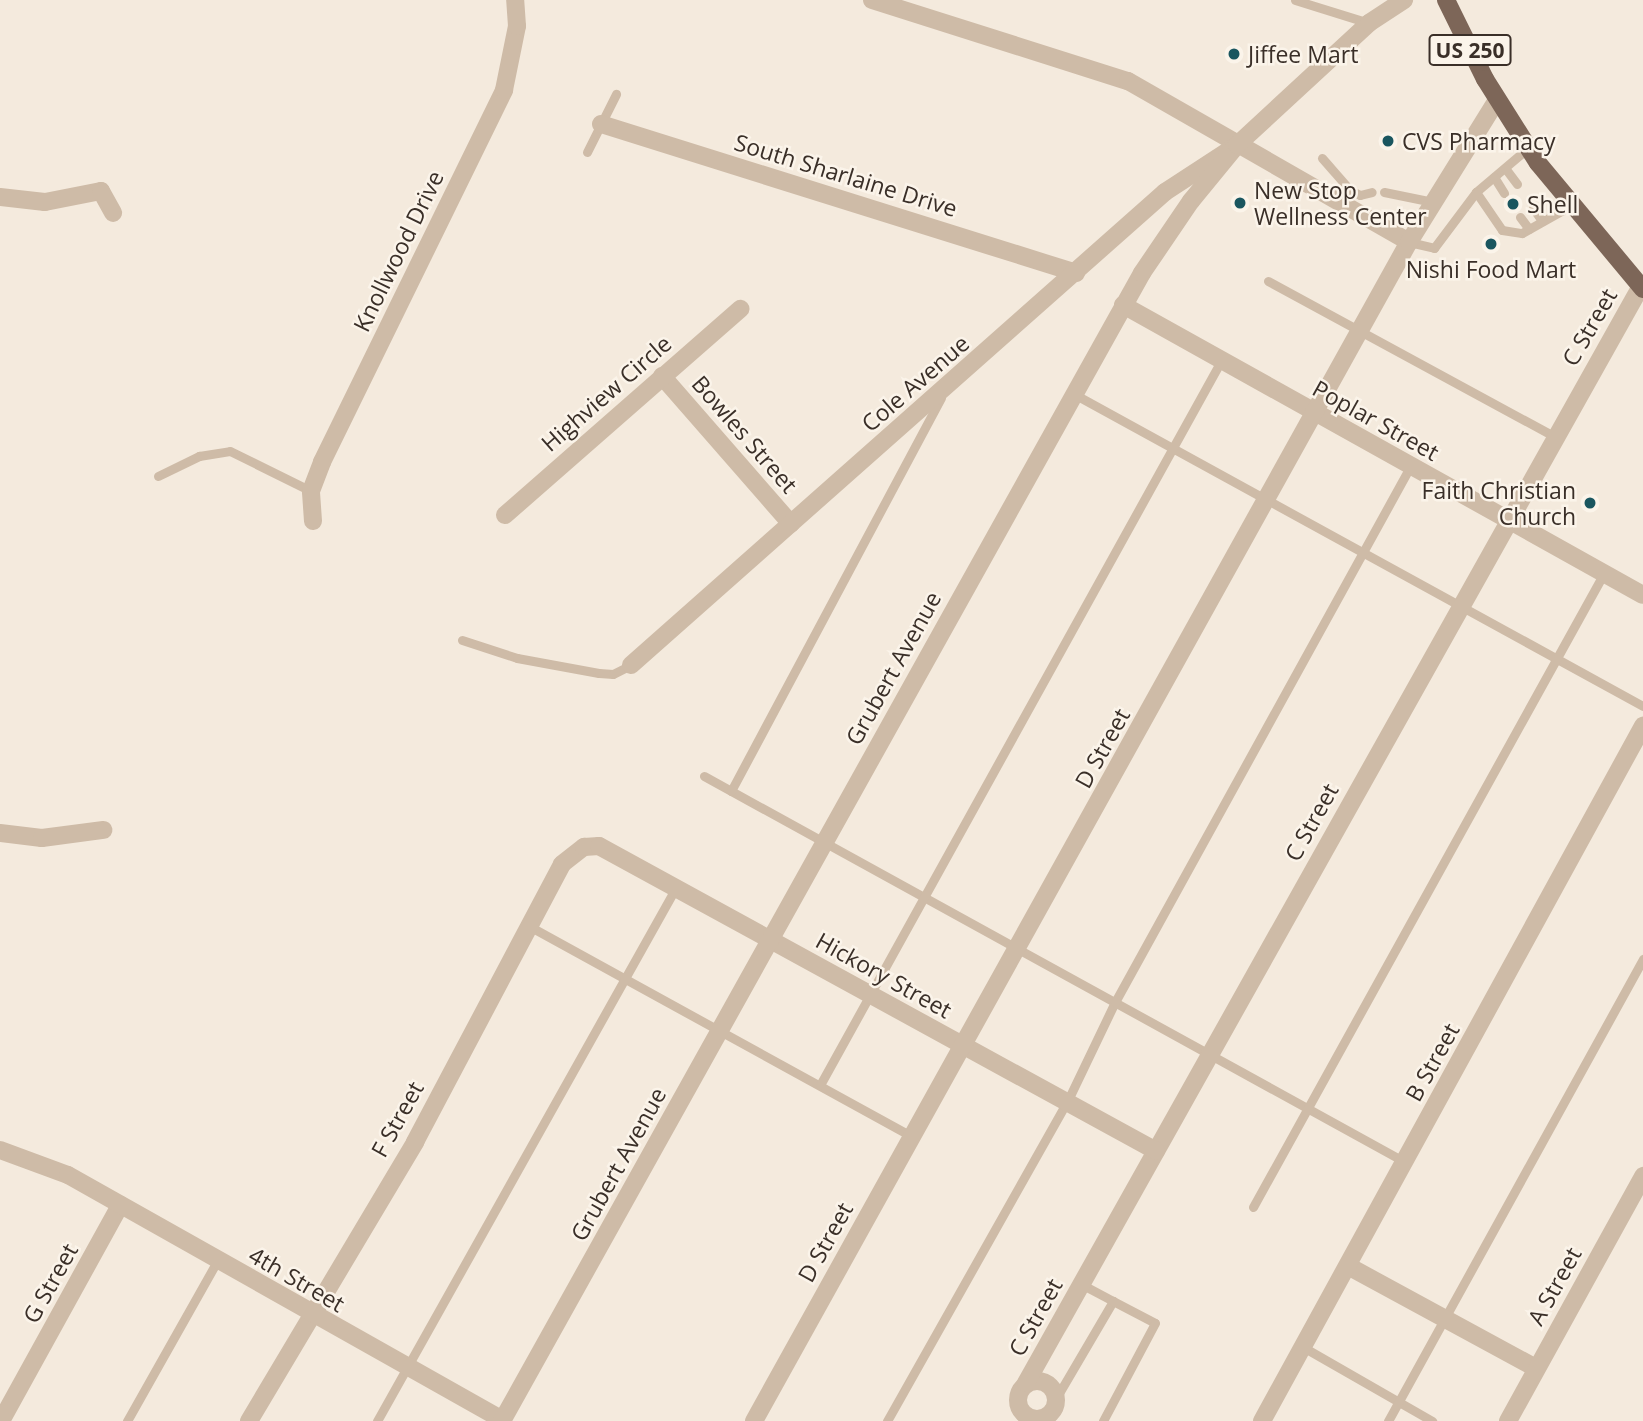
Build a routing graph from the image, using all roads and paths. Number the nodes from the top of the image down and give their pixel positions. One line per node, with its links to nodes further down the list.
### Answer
1 (515, 0): 45 (street, Knollwood Drive)
2 (872, 0): 10 (street)
3 (1295, 0): 6 (lane)
4 (1446, 0): 8 (main road, US 250)
5 (1395, 3): 6 (street, Grubert Avenue)
6 (1369, 23): 10 (street, Grubert Avenue)
7 (616, 94): 9 (lane)
8 (1497, 100): 11 (main road, US 250); 22 (street, D Street)
9 (601, 124): 12 (lane); 30 (street, South Sharlaine Drive)
10 (1237, 145): 29 (street); 30 (street, Cole Avenue); 33 (street, Grubert Avenue)
11 (1528, 148): 14 (lane); 23 (main road, US 250)
12 (587, 152)
13 (1322, 158): 17 (lane)
14 (1505, 168): 15 (lane); 16 (lane)
15 (1494, 177): 19 (lane); 20 (lane)
16 (1517, 184)
17 (1372, 192)
18 (1384, 192): 22 (lane)
19 (1476, 192): 28 (lane); 29 (lane)
20 (1504, 193)
21 (0, 197): 25 (street)
22 (1433, 202): 29 (street, D Street)
23 (1570, 206): 27 (lane); 32 (main road, US 250)
24 (1533, 208): 27 (lane)
25 (113, 213)
26 (1520, 217): 28 (lane)
27 (1542, 221): 28 (lane)
28 (1529, 229)
29 (1409, 242): 35 (street, D Street)
30 (1076, 273): 38 (street, Cole Avenue)
31 (1268, 281): 35 (lane)
32 (1642, 288): 41 (street, C Street)
33 (1123, 305): 36 (street, Poplar Street); 39 (street, Grubert Avenue)
34 (740, 309): 37 (street, Highview Circle)
35 (1360, 329): 40 (street, D Street); 41 (lane)
36 (1221, 361): 40 (street, Poplar Street); 42 (lane)
37 (662, 376): 47 (street, Highview Circle); 50 (street, Bowles Street)
38 (946, 389): 50 (street, Cole Avenue); 61 (lane)
39 (1074, 394): 42 (lane); 64 (street, Grubert Avenue)
40 (1313, 414): 43 (street, Poplar Street); 46 (street, D Street)
41 (1554, 436): 48 (street, C Street)
42 (1170, 449): 46 (lane); 67 (lane)
43 (1410, 467): 48 (street, Poplar Street); 51 (lane)
44 (158, 476): 45 (lane)
45 (311, 491): 49 (street, Knollwood Drive)
46 (1267, 499): 51 (lane); 70 (street, D Street)
47 (505, 515)
48 (1507, 519): 52 (street, Poplar Street); 54 (street, C Street)
49 (313, 521)
50 (791, 524): 57 (street, Cole Avenue)
51 (1364, 554): 54 (lane); 74 (lane)
52 (1604, 573): 53 (street, Poplar Street); 56 (lane)
53 (1643, 595)
54 (1459, 605): 56 (lane); 77 (street, C Street)
55 (462, 640): 57 (lane)
56 (1556, 658): 58 (lane); 80 (lane)
57 (631, 665)
58 (1643, 706)
59 (1643, 726): 84 (street, B Street)
60 (704, 776): 61 (lane)
61 (731, 791): 64 (lane)
62 (103, 830): 63 (street)
63 (0, 833)
64 (825, 842): 67 (lane); 69 (street, Grubert Avenue)
65 (588, 846): 66 (street, Hickory Street); 68 (street, F Street)
66 (675, 889): 69 (street, Hickory Street); 72 (lane)
67 (925, 896): 70 (lane); 73 (lane)
68 (527, 925): 72 (lane); 92 (street, F Street)
69 (769, 941): 73 (street, Hickory Street); 75 (street, Grubert Avenue)
70 (1020, 950): 74 (lane); 76 (street, D Street)
71 (1643, 959): 93 (lane)
72 (625, 978): 75 (lane); 95 (lane)
73 (872, 994): 76 (street, Hickory Street); 78 (lane)
74 (1115, 1002): 77 (lane); 79 (lane)
75 (720, 1030): 78 (lane); 105 (street, Grubert Avenue)
76 (962, 1046): 79 (street, Hickory Street); 81 (street, D Street)
77 (1210, 1054): 80 (lane); 83 (street, C Street)
78 (820, 1085): 81 (lane)
79 (1068, 1100): 83 (street, Hickory Street); 107 (lane)
80 (1308, 1109): 84 (lane); 87 (lane)
81 (911, 1136): 106 (street, D Street)
82 (0, 1150): 86 (street, 4th Street)
83 (1156, 1151): 90 (street, C Street)
84 (1405, 1162): 89 (street, B Street)
85 (1643, 1176): 96 (street, A Street)
86 (120, 1205): 88 (street, 4th Street); 101 (street, G Street)
87 (1253, 1207)
88 (217, 1261): 92 (street, 4th Street); 102 (lane)
89 (1348, 1266): 93 (street); 94 (street, B Street)
90 (1082, 1284): 91 (lane); 97 (street, C Street)
91 (1112, 1301): 98 (lane); 108 (lane)
92 (309, 1314): 95 (street, 4th Street); 103 (street, F Street)
93 (1444, 1318): 96 (street); 99 (lane)
94 (1303, 1347): 99 (lane); 109 (street, B Street)
95 (407, 1368): 104 (lane); 105 (street, 4th Street)
96 (1536, 1368): 112 (street, A Street)
97 (1026, 1383): 98 (street); 100 (street)
98 (1055, 1400): 100 (street)
99 (1398, 1402): 110 (lane); 111 (lane)
100 (1037, 1420)
101 (1, 1421)
102 (127, 1421)
103 (249, 1421)
104 (377, 1421)
105 (503, 1421)
106 (754, 1421)
107 (887, 1421)
108 (1103, 1421)
109 (1262, 1421)
110 (1388, 1421)
111 (1432, 1421)
112 (1508, 1421)

